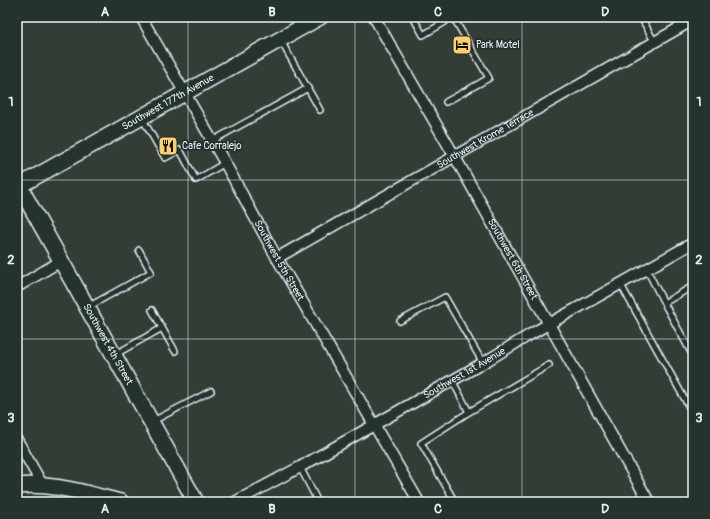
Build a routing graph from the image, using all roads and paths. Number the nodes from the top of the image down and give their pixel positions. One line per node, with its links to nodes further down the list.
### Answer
1 (142, 17): 12 (street, Southwest 5th Street)
2 (320, 17): 9 (street, Southwest 177th Avenue)
3 (374, 17): 17 (street, Southwest 6th Street)
4 (413, 17): 5 (lane)
5 (442, 17)
6 (454, 17): 13 (lane)
7 (641, 17): 10 (lane)
8 (691, 19): 10 (street, Southwest Krome Terrace)
9 (280, 39): 11 (lane); 12 (street, Southwest 177th Avenue)
10 (655, 43): 17 (street, Southwest Krome Terrace)
11 (308, 88): 14 (lane); 16 (lane)
12 (185, 92): 15 (street, Southwest 177th Avenue); 16 (street, Southwest 5th Street)
13 (446, 102)
14 (320, 110)
15 (142, 117): 18 (lane); 19 (street, Southwest 177th Avenue)
16 (212, 141): 18 (street, Southwest 5th Street)
17 (455, 157): 22 (street, Southwest Krome Terrace); 32 (street, Southwest 6th Street)
18 (225, 163): 22 (street, Southwest 5th Street)
19 (18, 185): 23 (street, Southwest 4th Street)
20 (693, 243): 24 (street, Southwest 1st Avenue)
21 (139, 250): 29 (lane)
22 (277, 258): 44 (street, Southwest 5th Street)
23 (61, 261): 27 (street); 29 (street, Southwest 4th Street)
24 (647, 270): 25 (street, Southwest 1st Avenue); 28 (lane)
25 (621, 285): 32 (street, Southwest 1st Avenue); 42 (lane)
26 (693, 286): 28 (lane)
27 (17, 287)
28 (664, 303): 36 (lane)
29 (87, 308): 35 (street, Southwest 4th Street)
30 (152, 310): 33 (lane)
31 (400, 321): 37 (lane)
32 (548, 324): 37 (street, Southwest 1st Avenue); 55 (street, Southwest 6th Street)
33 (162, 328): 34 (lane); 35 (lane)
34 (175, 351)
35 (114, 355): 43 (street, Southwest 4th Street)
36 (693, 356)
37 (483, 363): 39 (street, Southwest 1st Avenue)
38 (549, 365): 41 (lane)
39 (452, 380): 41 (lane); 44 (street, Southwest 1st Avenue)
40 (211, 391): 43 (lane)
41 (469, 412): 54 (lane)
42 (693, 414)
43 (152, 422): 51 (street, Southwest 4th Street)
44 (374, 424): 46 (street, Southwest 1st Avenue); 53 (street, Southwest 5th Street)
45 (17, 440): 48 (street)
46 (300, 467): 49 (street, Southwest 1st Avenue); 52 (lane)
47 (17, 486): 48 (street)
48 (43, 486): 50 (street)
49 (240, 501)
50 (121, 502)
51 (196, 502)
52 (318, 502)
53 (419, 502)
54 (455, 502)
55 (649, 502)

